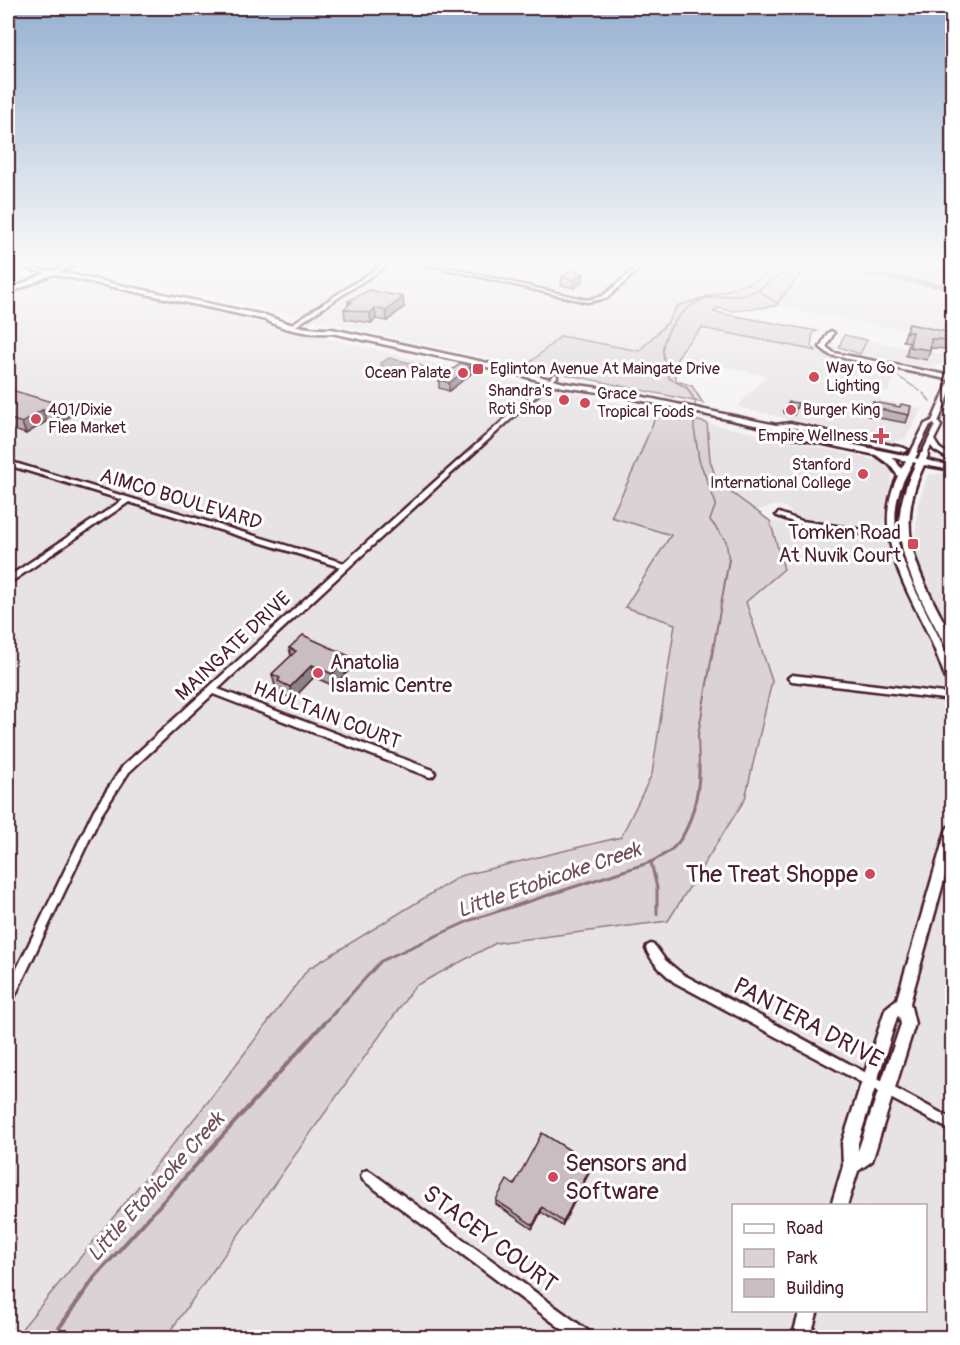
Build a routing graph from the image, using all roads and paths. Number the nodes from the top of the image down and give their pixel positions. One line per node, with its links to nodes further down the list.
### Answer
1 (306, 327): 3 (main road)
2 (831, 333): 4 (street)
3 (553, 379): 6 (main road); 19 (street, MAINGATE DRIVE)
4 (952, 380): 5 (street)
5 (935, 422): 7 (street); 9 (street)
6 (775, 427): 8 (main road); 9 (main road)
7 (932, 441): 10 (street); 11 (street)
8 (872, 451): 9 (main road); 14 (main road)
9 (912, 456): 10 (main road); 14 (main road)
10 (922, 458): 11 (main road); 13 (main road); 15 (main road)
11 (952, 460)
12 (8, 463): 16 (street, AIMCO BOULEVARD)
13 (952, 469): 15 (main road)
14 (902, 476): 18 (main road)
15 (913, 481): 18 (main road)
16 (126, 501): 19 (street, AIMCO BOULEVARD); 20 (street)
17 (779, 515): 18 (street)
18 (899, 537): 21 (main road); 23 (main road)
19 (345, 566): 24 (street, MAINGATE DRIVE)
20 (8, 580)
21 (952, 649)
22 (792, 678): 25 (street)
23 (952, 682)
24 (212, 690): 26 (street, HAULTAIN COURT); 29 (street, MAINGATE DRIVE)
25 (952, 697)
26 (430, 773)
27 (952, 831): 30 (main road)
28 (651, 949): 31 (street, PANTERA DRIVE)
29 (8, 998)
30 (903, 1003): 31 (main road); 32 (main road)
31 (870, 1080): 32 (street, PANTERA DRIVE); 34 (main road)
32 (887, 1089): 33 (street, PANTERA DRIVE); 34 (main road)
33 (952, 1125)
34 (851, 1166): 36 (main road)
35 (367, 1176): 38 (street, STACEY COURT)
36 (841, 1204)
37 (808, 1312): 39 (main road)
38 (586, 1338)
39 (801, 1338)

